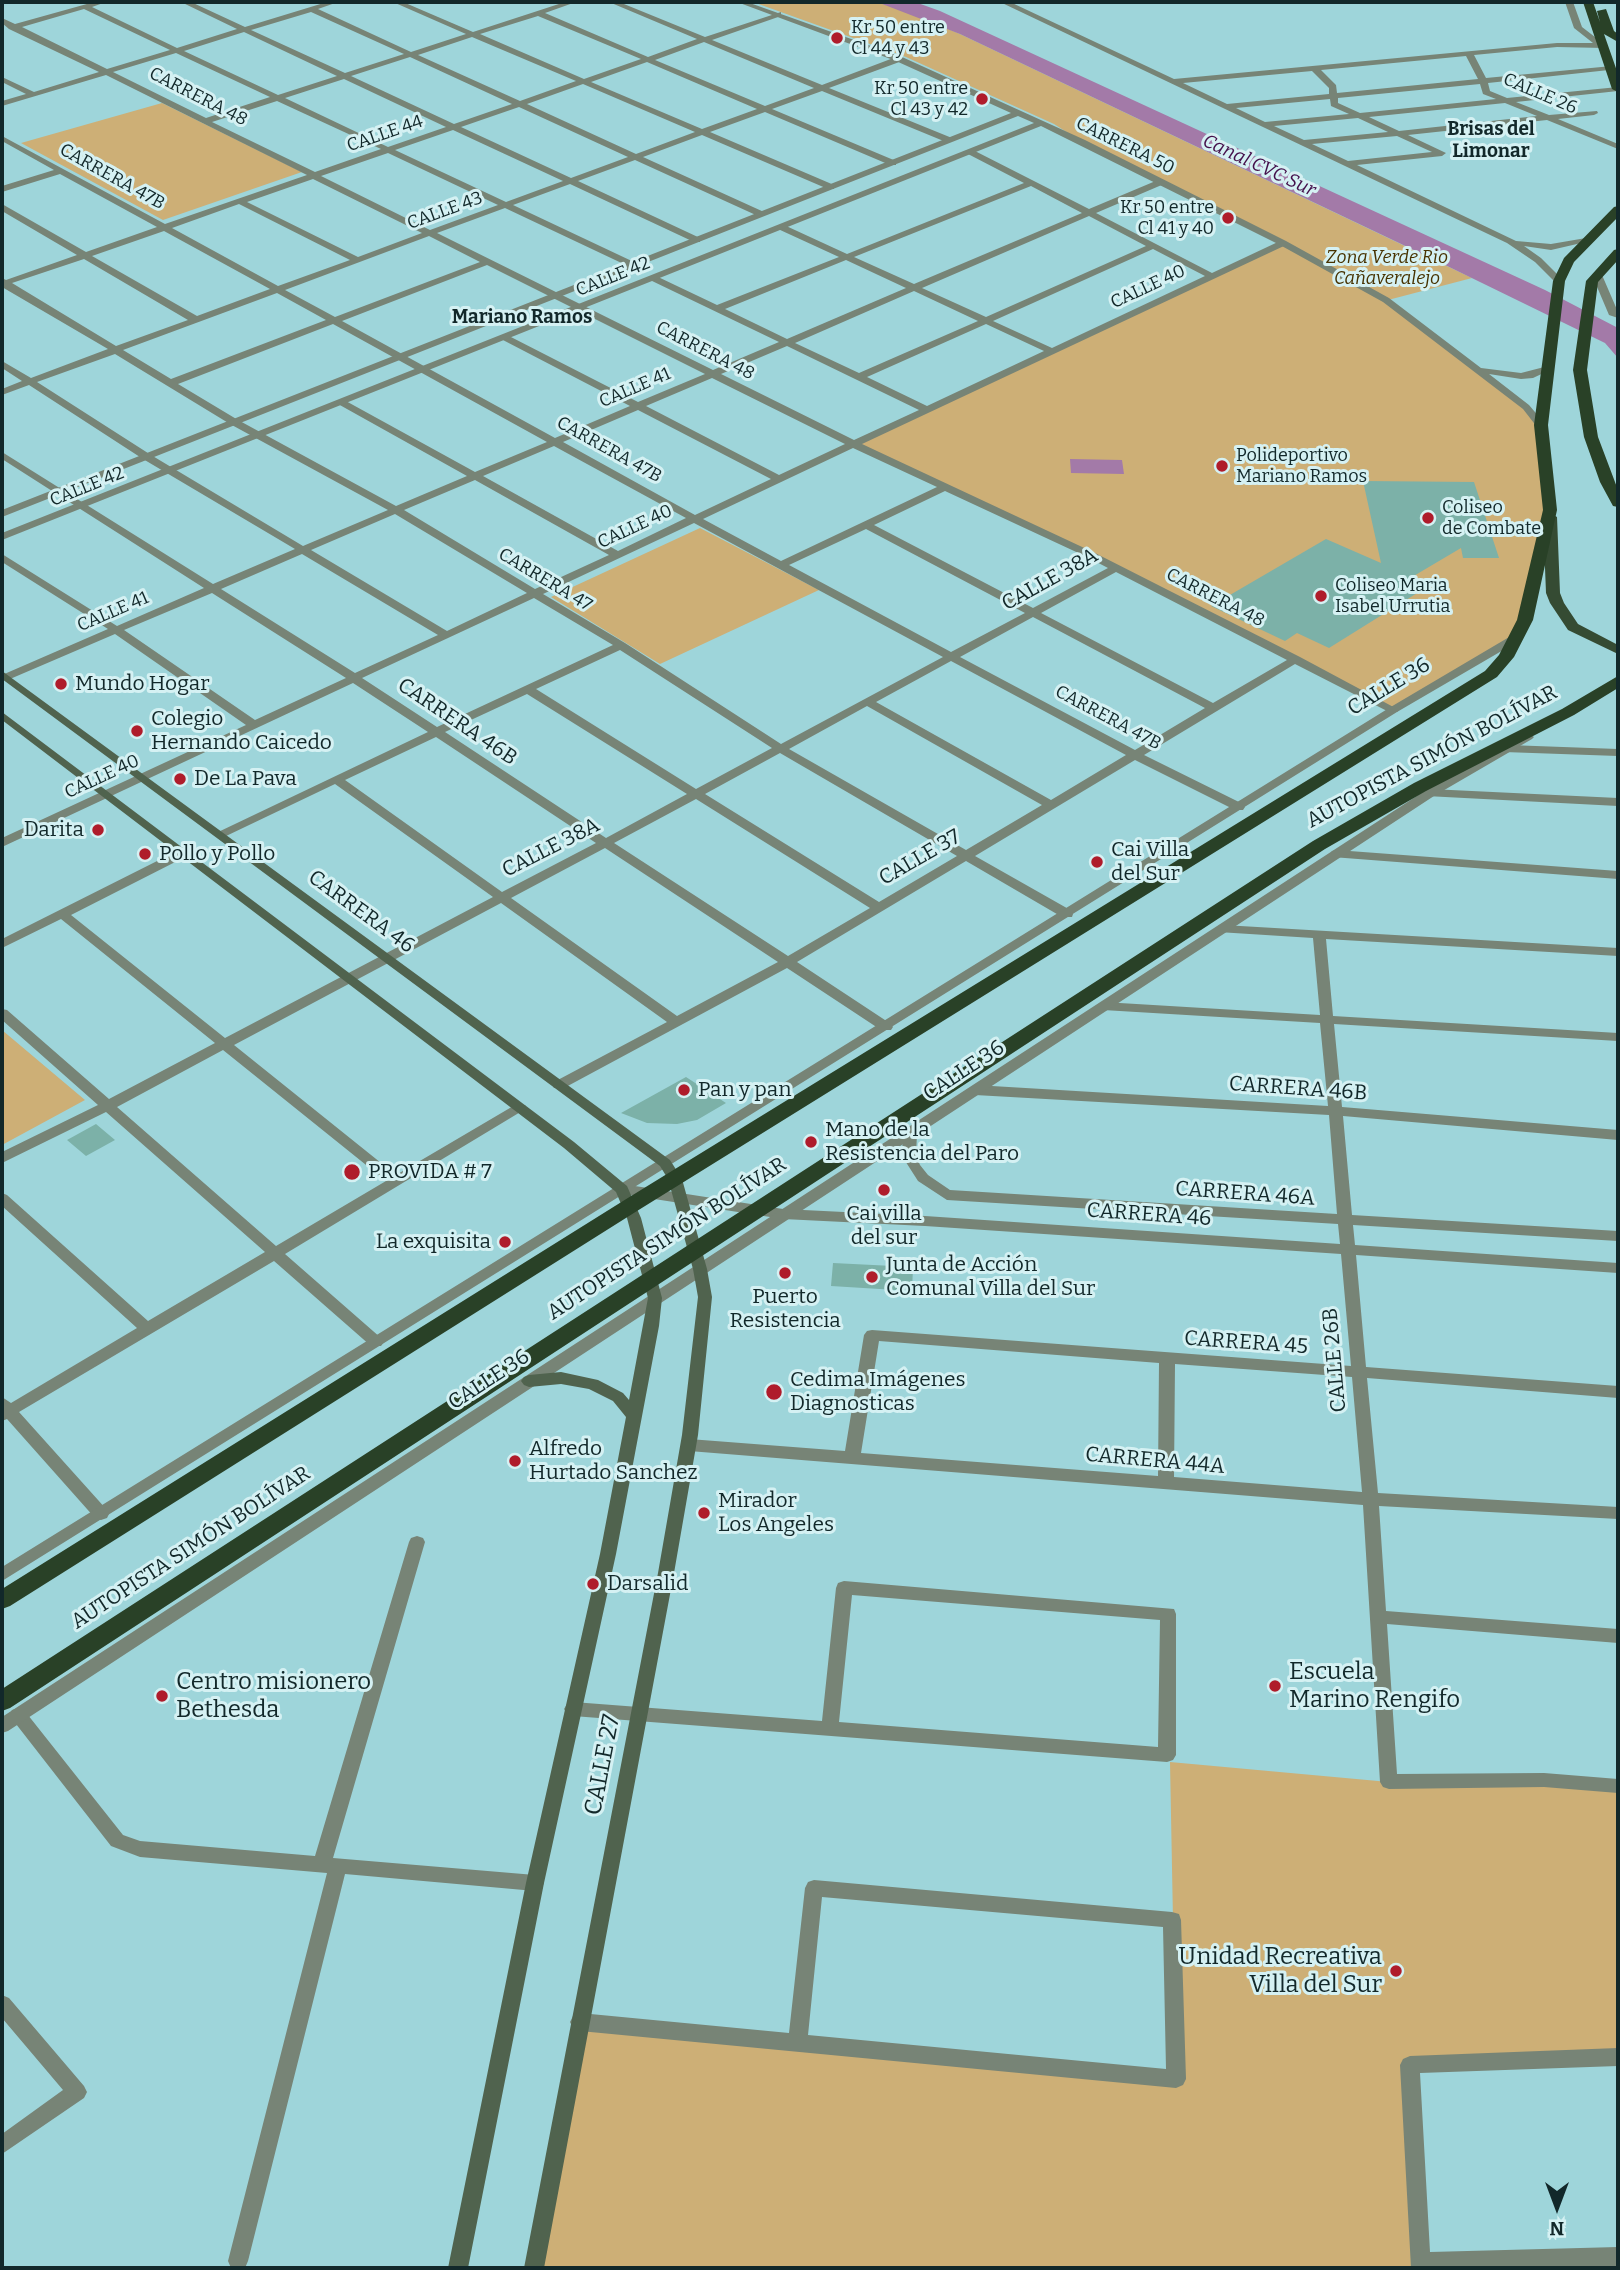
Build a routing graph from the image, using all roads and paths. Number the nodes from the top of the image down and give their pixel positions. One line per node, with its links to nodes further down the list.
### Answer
1 (102, 2): 14 (street)
2 (185, 2): 21 (street)
3 (334, 2): 15 (street)
4 (397, 2): 23 (street)
5 (572, 2): 16 (street)
6 (613, 2): 25 (street)
7 (740, 2): 17 (street, CARRERA 50)
8 (992, 2): 9 (street); 18 (street)
9 (998, 2)
10 (1004, 2): 18 (street)
11 (1569, 2): 26 (street)
12 (1588, 2): 26 (highway)
13 (1597, 2): 24 (highway)
14 (85, 7): 20 (street); 27 (street)
15 (311, 9): 21 (street); 29 (street)
16 (538, 13): 23 (street); 31 (street)
17 (778, 14): 25 (street, CALLE 44); 30 (street, CARRERA 50)
18 (1028, 15): 39 (street)
19 (2, 20): 20 (street, CARRERA 48)
20 (15, 26): 22 (street); 34 (street, CARRERA 48)
21 (244, 29): 27 (street); 35 (street)
22 (2, 30)
23 (474, 35): 29 (street); 38 (street)
24 (1618, 39)
25 (705, 40): 31 (street, CALLE 44); 40 (street)
26 (1601, 46): 28 (street); 33 (highway)
27 (174, 51): 34 (street); 44 (street)
28 (1469, 54): 32 (street); 37 (street, CALLE 26)
29 (412, 55): 35 (street); 47 (street)
30 (899, 59): 40 (street, CALLE 43); 50 (street, CARRERA 50)
31 (647, 60): 38 (street, CALLE 44); 49 (street)
32 (1314, 68): 39 (street); 43 (street)
33 (1609, 68): 37 (street); 41 (highway)
34 (107, 71): 42 (street); 54 (street, CARRERA 48)
35 (345, 76): 44 (street); 57 (street)
36 (2, 79): 42 (street)
37 (1483, 80): 43 (street); 45 (street, CALLE 26)
38 (584, 82): 47 (street, CALLE 44); 58 (street)
39 (1171, 82): 48 (street)
40 (823, 88): 49 (street, CALLE 43); 61 (street)
41 (1618, 89): 45 (street)
42 (32, 94): 46 (street)
43 (1335, 96): 48 (street); 52 (street)
44 (279, 98): 54 (street); 64 (street)
45 (1505, 100): 52 (street); 53 (street, CALLE 26)
46 (2, 104)
47 (519, 104): 57 (street, CALLE 44); 66 (street)
48 (1223, 107): 56 (street)
49 (765, 109): 58 (street, CALLE 43); 67 (street)
50 (1019, 113): 55 (street, CARRERA 50); 61 (street, CALLE 42)
51 (1594, 113): 53 (street)
52 (1359, 115): 56 (street); 59 (street)
53 (1548, 118): 59 (street); 63 (street, CALLE 26)
54 (206, 121): 70 (street, CARRERA 48)
55 (1042, 124): 65 (street, CALLE 42); 72 (street, CARRERA 50)
56 (1262, 125): 62 (street)
57 (454, 127): 64 (street, CALLE 44); 71 (street)
58 (703, 132): 66 (street, CALLE 43); 74 (street)
59 (1398, 133): 62 (street); 68 (street)
60 (2, 138): 69 (street, CARRERA 47B)
61 (949, 140): 67 (street, CALLE 42)
62 (1300, 143): 68 (street)
63 (1618, 147)
64 (389, 149): 70 (street, CALLE 44); 77 (street)
65 (971, 152): 73 (street); 82 (street, CALLE 42)
66 (636, 157): 71 (street, CALLE 43); 81 (street)
67 (892, 163): 74 (street, CALLE 42)
68 (1346, 164): 86 (street)
69 (60, 171): 75 (street); 83 (street, CARRERA 47B)
70 (314, 175): 76 (street, CALLE 44); 84 (street, CARRERA 48)
71 (570, 181): 77 (street, CALLE 43); 85 (street)
72 (1161, 182): 80 (street, CALLE 41); 88 (street, CARRERA 50)
73 (1031, 183): 80 (street); 92 (street)
74 (831, 187): 81 (street, CALLE 42)
75 (2, 189)
76 (239, 201): 83 (street, CALLE 44); 93 (street)
77 (507, 205): 84 (street, CALLE 43); 95 (street)
78 (2, 207): 90 (street)
79 (1618, 210): 87 (highway, AUTOPISTA SIMÓN BOLÍVAR)
80 (1089, 213): 89 (street); 101 (street, CALLE 41)
81 (761, 215): 85 (street, CALLE 42)
82 (781, 227): 92 (street); 98 (street, CALLE 42)
83 (163, 228): 90 (street, CALLE 44); 102 (street, CARRERA 47B)
84 (430, 233): 93 (street, CALLE 43); 94 (street, CARRERA 48)
85 (697, 240): 95 (street, CALLE 42)
86 (1510, 241): 87 (street); 100 (street)
87 (1586, 241): 100 (highway, AUTOPISTA SIMÓN BOLÍVAR)
88 (1283, 243): 97 (street, CALLE 40); 116 (street, CARRERA 50)
89 (1153, 246): 97 (street); 109 (street)
90 (85, 255): 99 (street, CALLE 44); 107 (street)
91 (1617, 256): 96 (highway)
92 (847, 257): 101 (street); 105 (street)
93 (358, 260): 102 (street, CALLE 43)
94 (488, 262): 103 (street, CARRERA 48); 108 (street)
95 (633, 265): 103 (street, CALLE 42)
96 (1597, 275): 106 (street); 139 (highway)
97 (1212, 276): 113 (street, CALLE 40)
98 (653, 278): 104 (street, CALLE 42); 105 (street)
99 (3, 282): 112 (street, CARRERA 47)
100 (1558, 285): 117 (highway, AUTOPISTA SIMÓN BOLÍVAR)
101 (914, 288): 109 (street); 111 (street, CALLE 41)
102 (276, 290): 107 (street, CALLE 43); 108 (street, CARRERA 47B)
103 (555, 296): 104 (street, CARRERA 48); 114 (street, CALLE 42)
104 (579, 307): 110 (street, CALLE 42); 119 (street, CARRERA 48)
105 (718, 309): 111 (street)
106 (1616, 315)
107 (196, 320): 112 (street, CALLE 43)
108 (334, 321): 114 (street, CARRERA 47B); 122 (street)
109 (986, 321): 113 (street); 120 (street)
110 (504, 337): 118 (street, CALLE 42); 125 (street)
111 (786, 342): 119 (street, CALLE 41); 120 (street)
112 (115, 350): 121 (street, CALLE 43); 122 (street, CARRERA 47)
113 (1052, 351): 126 (street, CALLE 40)
114 (401, 357): 118 (street, CARRERA 47B); 127 (street, CALLE 42)
115 (2, 364): 121 (street)
116 (1473, 365): 117 (street, CARRERA 50); 128 (street, CARRERA 50)
117 (1549, 367): 128 (highway, AUTOPISTA SIMÓN BOLÍVAR)
118 (423, 370): 124 (street, CALLE 42); 130 (street, CARRERA 47B)
119 (712, 374): 125 (street, CALLE 41); 131 (street, CARRERA 48)
120 (859, 377): 126 (street)
121 (29, 381): 123 (street, CALLE 43); 133 (street)
122 (170, 383): 127 (street, CARRERA 47)
123 (2, 391)
124 (341, 402): 129 (street, CALLE 42); 135 (street)
125 (636, 407): 130 (street, CALLE 41); 136 (street)
126 (927, 410): 131 (street, CALLE 40)
127 (234, 422): 129 (street, CARRERA 47); 133 (street, CALLE 42)
128 (1541, 425): 142 (highway, AUTOPISTA SIMÓN BOLÍVAR)
129 (258, 435): 134 (street, CALLE 42); 141 (street, CARRERA 47)
130 (554, 442): 135 (street, CALLE 41); 144 (street, CARRERA 47B)
131 (853, 444): 136 (street, CALLE 40); 137 (street, CARRERA 48)
132 (2, 455): 138 (street, CARRERA 46B)
133 (147, 457): 134 (street); 138 (street, CALLE 42)
134 (171, 470): 140 (street, CALLE 42); 147 (street)
135 (475, 476): 141 (street, CALLE 41); 148 (street)
136 (779, 479): 144 (street, CALLE 40)
137 (945, 487): 145 (street); 151 (street, CARRERA 48)
138 (57, 492): 140 (street, CARRERA 46B); 143 (street, CALLE 42)
139 (1618, 503)
140 (80, 506): 146 (street, CALLE 42); 152 (street, CARRERA 46B)
141 (396, 510): 147 (street, CALLE 41); 153 (street, CARRERA 47)
142 (1550, 510): 157 (highway, AUTOPISTA SIMÓN BOLÍVAR); 159 (main road)
143 (2, 514)
144 (695, 519): 148 (street, CALLE 40); 150 (street, CARRERA 47B)
145 (865, 524): 150 (street); 154 (street)
146 (2, 537)
147 (304, 549): 152 (street, CALLE 41); 156 (street)
148 (618, 555): 153 (street, CALLE 40)
149 (2, 558): 155 (street)
150 (783, 564): 160 (street, CARRERA 47B)
151 (1116, 568): 154 (street, CALLE 38A); 161 (street, CARRERA 48)
152 (211, 589): 155 (street, CALLE 41); 163 (street, CARRERA 46B)
153 (533, 594): 156 (street, CALLE 40); 158 (street, CARRERA 47)
154 (1034, 613): 160 (street, CALLE 38A); 167 (street)
155 (116, 630): 162 (street, CALLE 41); 171 (street)
156 (446, 635): 163 (street, CALLE 40)
157 (1516, 636): 168 (street, CALLE 36); 214 (highway, AUTOPISTA SIMÓN BOLÍVAR)
158 (621, 646): 165 (street); 173 (street, CARRERA 47)
159 (1618, 650)
160 (954, 656): 166 (street, CALLE 38A); 176 (street, CARRERA 47B)
161 (1296, 659): 167 (street, CALLE 37); 168 (street, CARRERA 48)
162 (4, 675): 177 (main road, CARRERA 46)
163 (354, 678): 171 (street, CALLE 40); 172 (street, CARRERA 46B)
164 (1618, 681): 169 (highway, AUTOPISTA SIMÓN BOLÍVAR)
165 (529, 690): 172 (street); 181 (street)
166 (868, 702): 173 (street, CALLE 38A); 183 (street)
167 (1213, 708): 176 (street, CALLE 37)
168 (1393, 710): 184 (street, CALLE 36)
169 (1568, 712): 174 (street, CALLE 36); 208 (highway, AUTOPISTA SIMÓN BOLÍVAR)
170 (2, 715): 180 (main road)
171 (254, 725): 177 (street, CALLE 40)
172 (434, 733): 178 (street); 187 (street, CARRERA 46B)
173 (780, 749): 181 (street, CALLE 38A); 190 (street, CARRERA 47)
174 (1508, 749): 175 (street); 179 (street, CALLE 36)
175 (1618, 753)
176 (1135, 755): 183 (street, CALLE 37); 184 (street, CARRERA 47B)
177 (142, 777): 180 (street, CALLE 40); 185 (main road, CARRERA 46)
178 (337, 780): 185 (street); 192 (street)
179 (1430, 793): 182 (street); 189 (street, CALLE 36)
180 (106, 794): 186 (street, CALLE 40); 188 (main road)
181 (698, 794): 187 (street, CALLE 38A); 193 (street)
182 (1618, 802)
183 (1051, 805): 190 (street, CALLE 37)
184 (1239, 807): 195 (street, CALLE 36)
185 (220, 834): 200 (main road, CARRERA 46)
186 (2, 843)
187 (603, 844): 192 (street, CALLE 38A); 201 (street, CARRERA 46B)
188 (183, 853): 194 (street); 202 (main road)
189 (1336, 854): 191 (street); 196 (street, CALLE 36)
190 (965, 856): 193 (street, CALLE 37); 195 (street, CARRERA 47)
191 (1618, 876)
192 (501, 897): 200 (street, CALLE 38A); 206 (street)
193 (878, 907): 201 (street, CALLE 37)
194 (62, 914): 198 (street); 210 (street)
195 (1067, 914): 207 (street, CALLE 36)
196 (1223, 929): 197 (street); 203 (street, CALLE 36)
197 (1319, 934): 199 (street); 205 (street, CALLE 26B)
198 (2, 944)
199 (1618, 952)
200 (387, 958): 202 (street, CALLE 38A); 213 (main road, CARRERA 46)
201 (786, 963): 206 (street, CALLE 37); 207 (street, CARRERA 46B)
202 (349, 978): 210 (street, CALLE 38A); 217 (main road)
203 (1103, 1006): 205 (street); 211 (street, CALLE 36)
204 (2, 1013): 216 (street)
205 (1326, 1020): 209 (street); 218 (street, CALLE 26B)
206 (676, 1022): 213 (street, CALLE 37)
207 (886, 1027): 212 (street, CALLE 36)
208 (1023, 1037): 211 (highway); 226 (highway, AUTOPISTA SIMÓN BOLÍVAR)
209 (1618, 1037)
210 (224, 1042): 216 (street, CALLE 38A); 223 (street)
211 (1040, 1048): 215 (street, CALLE 36)
212 (810, 1074): 214 (highway); 222 (street, CALLE 36)
213 (559, 1085): 222 (main road, CARRERA 46)
214 (828, 1085): 222 (highway, AUTOPISTA SIMÓN BOLÍVAR)
215 (975, 1090): 218 (street, CARRERA 46B); 219 (street, CALLE 36)
216 (109, 1105): 221 (street, CALLE 38A); 231 (street)
217 (520, 1108): 223 (street); 225 (main road)
218 (1335, 1111): 220 (street, CARRERA 46B); 228 (street, CALLE 26B)
219 (910, 1133): 227 (street, CALLE 36); 228 (street, CARRERA 46A)
220 (1618, 1135)
221 (2, 1158)
222 (673, 1179): 225 (street, CALLE 36); 225 (highway, CALLE 36); 226 (street, CARRERA 46); 232 (main road)
223 (396, 1182): 231 (street)
224 (2, 1198): 235 (street)
225 (626, 1198): 234 (main road); 236 (street, CALLE 36); 251 (highway)
226 (757, 1210): 227 (street, CARRERA 46); 232 (highway, AUTOPISTA SIMÓN BOLÍVAR)
227 (783, 1214): 230 (street, CARRERA 46); 232 (street, CALLE 36)
228 (1345, 1221): 229 (street, CARRERA 46A); 230 (street, CALLE 26B)
229 (1618, 1237)
230 (1348, 1250): 233 (street, CARRERA 46); 238 (street, CALLE 26B)
231 (275, 1253): 235 (street); 236 (street)
232 (698, 1260): 234 (highway, AUTOPISTA SIMÓN BOLÍVAR); 243 (main road, CALLE 27)
233 (1618, 1268)
234 (652, 1288): 239 (street, CALLE 36); 242 (main road, CALLE 27); 254 (highway, AUTOPISTA SIMÓN BOLÍVAR)
235 (147, 1329): 241 (street)
236 (376, 1342): 248 (street, CALLE 36)
237 (1167, 1359): 238 (street, CARRERA 45); 244 (street, CARRERA 45); 245 (street)
238 (1359, 1372): 240 (street, CARRERA 45); 246 (street, CALLE 26B)
239 (529, 1381): 242 (main road); 254 (street, CALLE 36)
240 (1618, 1392)
241 (4, 1409): 248 (street)
242 (633, 1415): 255 (main road, CALLE 27)
243 (689, 1445): 244 (street, CARRERA 44A); 256 (main road, CALLE 27)
244 (852, 1458): 245 (street, CARRERA 44A)
245 (1166, 1482): 246 (street, CARRERA 44A)
246 (1368, 1499): 247 (street, CARRERA 44A); 252 (street, CALLE 26B)
247 (1618, 1513)
248 (101, 1514): 250 (street, CALLE 36)
249 (417, 1542): 260 (street)
250 (2, 1575)
251 (2, 1600)
252 (1378, 1618): 253 (street); 259 (street, CALLE 26B)
253 (1618, 1636)
254 (10, 1708): 257 (street, CALLE 36); 260 (street)
255 (573, 1709): 256 (street); 261 (main road, CALLE 27)
256 (640, 1714): 258 (street); 263 (main road, CALLE 27)
257 (2, 1726)
258 (830, 1729): 258 (street)
259 (1618, 1786)
260 (330, 1864): 261 (street); 268 (street)
261 (535, 1883): 270 (main road, CALLE 27)
262 (2, 2004): 266 (street)
263 (580, 2022): 264 (street); 271 (main road, CALLE 27)
264 (798, 2042): 264 (street)
265 (1618, 2057): 269 (street)
266 (2, 2146)
267 (1618, 2257): 269 (street)
268 (238, 2261)
269 (1421, 2265)
270 (458, 2268)
271 (534, 2268)

